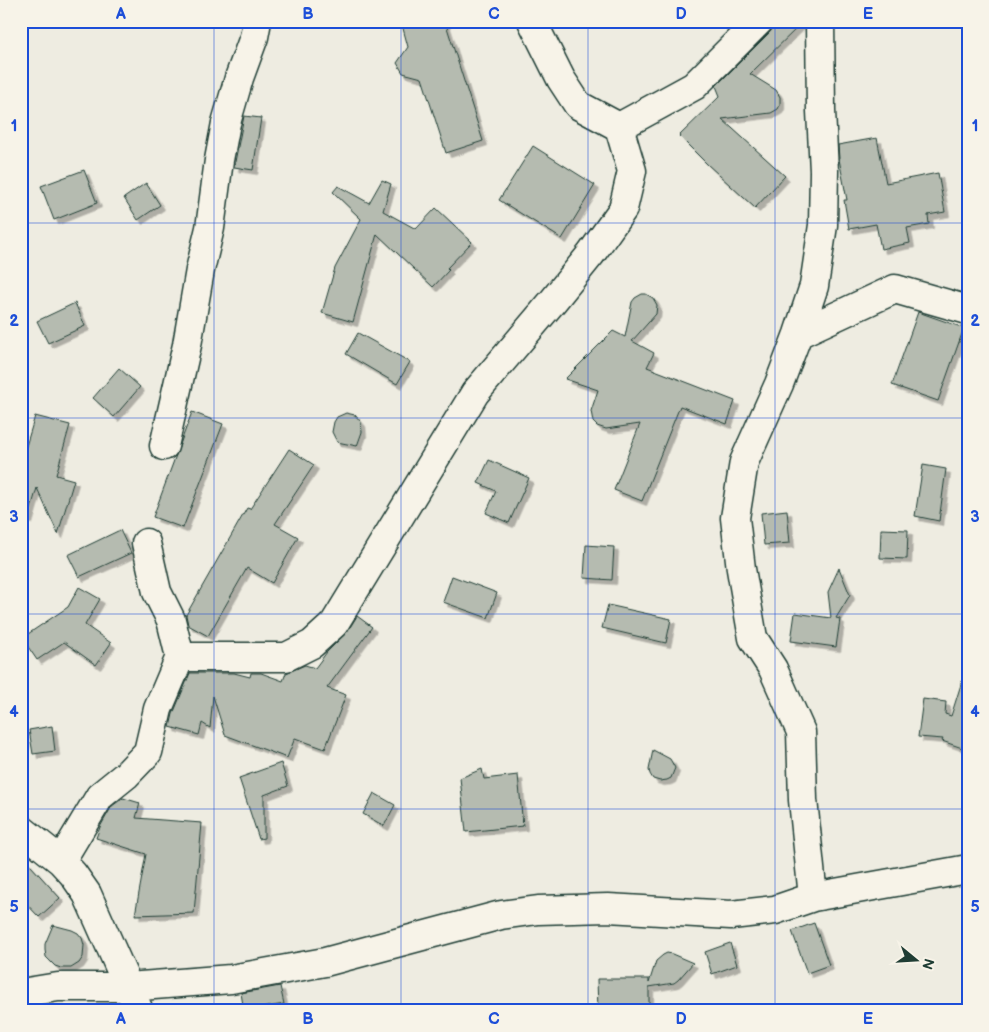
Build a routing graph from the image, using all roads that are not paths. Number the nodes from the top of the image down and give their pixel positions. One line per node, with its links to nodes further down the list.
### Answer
1 (256, 21): 8 (street)
2 (532, 21): 5 (street)
3 (759, 21): 5 (street)
4 (820, 21): 7 (street)
5 (619, 127): 10 (street)
6 (968, 310): 7 (street)
7 (798, 334): 14 (street)
8 (164, 446)
9 (146, 543): 10 (street)
10 (180, 656): 12 (street)
11 (21, 829): 12 (street)
12 (61, 861): 16 (street)
13 (968, 869): 14 (street)
14 (813, 897): 16 (street)
15 (21, 993): 16 (street)
16 (133, 999)

